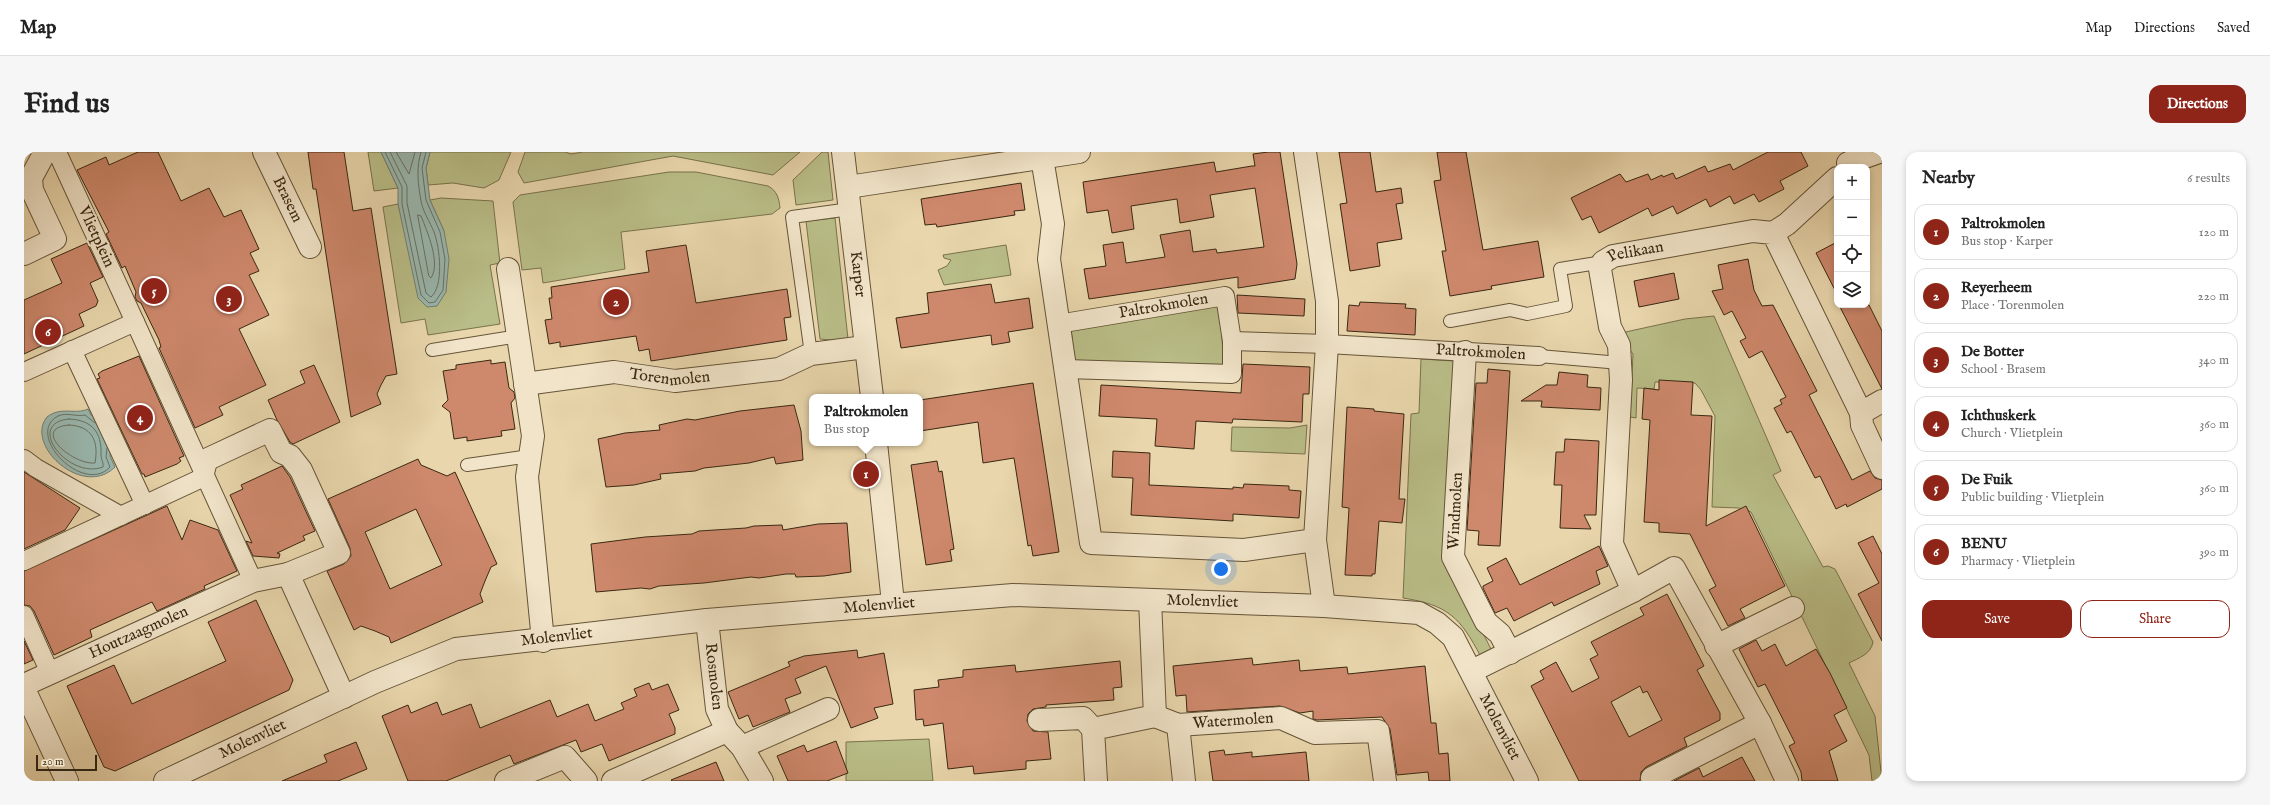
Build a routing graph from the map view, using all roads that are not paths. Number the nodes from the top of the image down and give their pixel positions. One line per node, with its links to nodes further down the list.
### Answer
1 (45, 152): 15 (street)
2 (57, 152): 19 (street, Vlietplein)
3 (264, 152): 14 (street, Brasem)
4 (843, 152): 11 (street, Karper)
5 (1079, 152): 8 (street)
6 (1305, 152): 23 (street)
7 (1879, 152): 9 (street)
8 (1042, 158): 11 (street); 20 (street)
9 (1847, 164)
10 (1834, 175): 13 (street)
11 (848, 187): 12 (street, Karper)
12 (850, 209): 24 (street, Karper); 28 (lane)
13 (1773, 232): 16 (street, Pelikaan); 36 (street)
14 (310, 247)
15 (24, 254)
16 (1603, 262): 18 (lane); 30 (street, Pelikaan)
17 (508, 269): 21 (street)
18 (1450, 321)
19 (135, 322): 25 (street); 41 (street, Vlietplein)
20 (1058, 324): 22 (street, Paltrokmolen); 31 (street)
21 (518, 336): 26 (lane); 33 (street)
22 (1232, 341): 23 (street, Paltrokmolen); 31 (street, Paltrokmolen)
23 (1327, 344): 27 (street, Paltrokmolen); 45 (street)
24 (865, 347): 28 (street, Torenmolen); 34 (street, Karper)
25 (72, 350): 32 (street); 43 (street)
26 (432, 350)
27 (1465, 352): 29 (street, Paltrokmolen); 58 (street, Windmolen)
28 (811, 354): 33 (street, Torenmolen)
29 (1538, 356): 30 (lane)
30 (1620, 363): 49 (street)
31 (1065, 369): 45 (street)
32 (24, 372)
33 (525, 384): 38 (street)
34 (872, 394)
35 (1882, 402): 36 (street)
36 (1861, 413): 42 (street)
37 (876, 446): 51 (street)
38 (530, 456): 40 (lane); 56 (street)
39 (24, 459): 44 (street)
40 (467, 465)
41 (206, 468): 43 (street); 47 (street, Houtzaagmolen); 48 (street)
42 (1882, 468)
43 (145, 505): 44 (street)
44 (121, 516): 46 (street)
45 (1315, 540): 52 (street)
46 (24, 561)
47 (288, 574): 48 (street, Houtzaagmolen); 63 (street)
48 (254, 581): 60 (street, Houtzaagmolen)
49 (1633, 591): 57 (street); 58 (street)
50 (1150, 600): 51 (street, Molenvliet); 52 (street, Molenvliet); 65 (street)
51 (893, 603): 55 (street, Molenvliet)
52 (1324, 606): 59 (street, Molenvliet)
53 (1793, 608): 57 (street)
54 (24, 615): 60 (street)
55 (707, 620): 56 (street, Molenvliet); 70 (street, Rosmolen)
56 (543, 641): 63 (street, Molenvliet)
57 (1716, 646): 67 (street)
58 (1510, 653): 59 (street)
59 (1472, 671): 82 (street, Molenvliet)
60 (50, 673): 61 (street, Houtzaagmolen)
61 (24, 685)
62 (24, 689): 73 (street)
63 (344, 697): 74 (street, Molenvliet)
64 (828, 709): 71 (street)
65 (1155, 716): 68 (street, Watermolen); 69 (street)
66 (1039, 720): 69 (street)
67 (1760, 723): 72 (street); 83 (street)
68 (1178, 725): 80 (street, Watermolen); 81 (street, Watermolen)
69 (1093, 729): 79 (street)
70 (727, 730): 71 (street, Rosmolen); 77 (street, Rosmolen)
71 (742, 747): 78 (street, Rosmolen)
72 (1652, 778)
73 (67, 781)
74 (165, 781)
75 (506, 781): 76 (street)
76 (586, 781)
77 (613, 781)
78 (762, 781)
79 (1096, 781)
80 (1184, 781)
81 (1385, 781)
82 (1527, 781)
83 (1787, 781)

